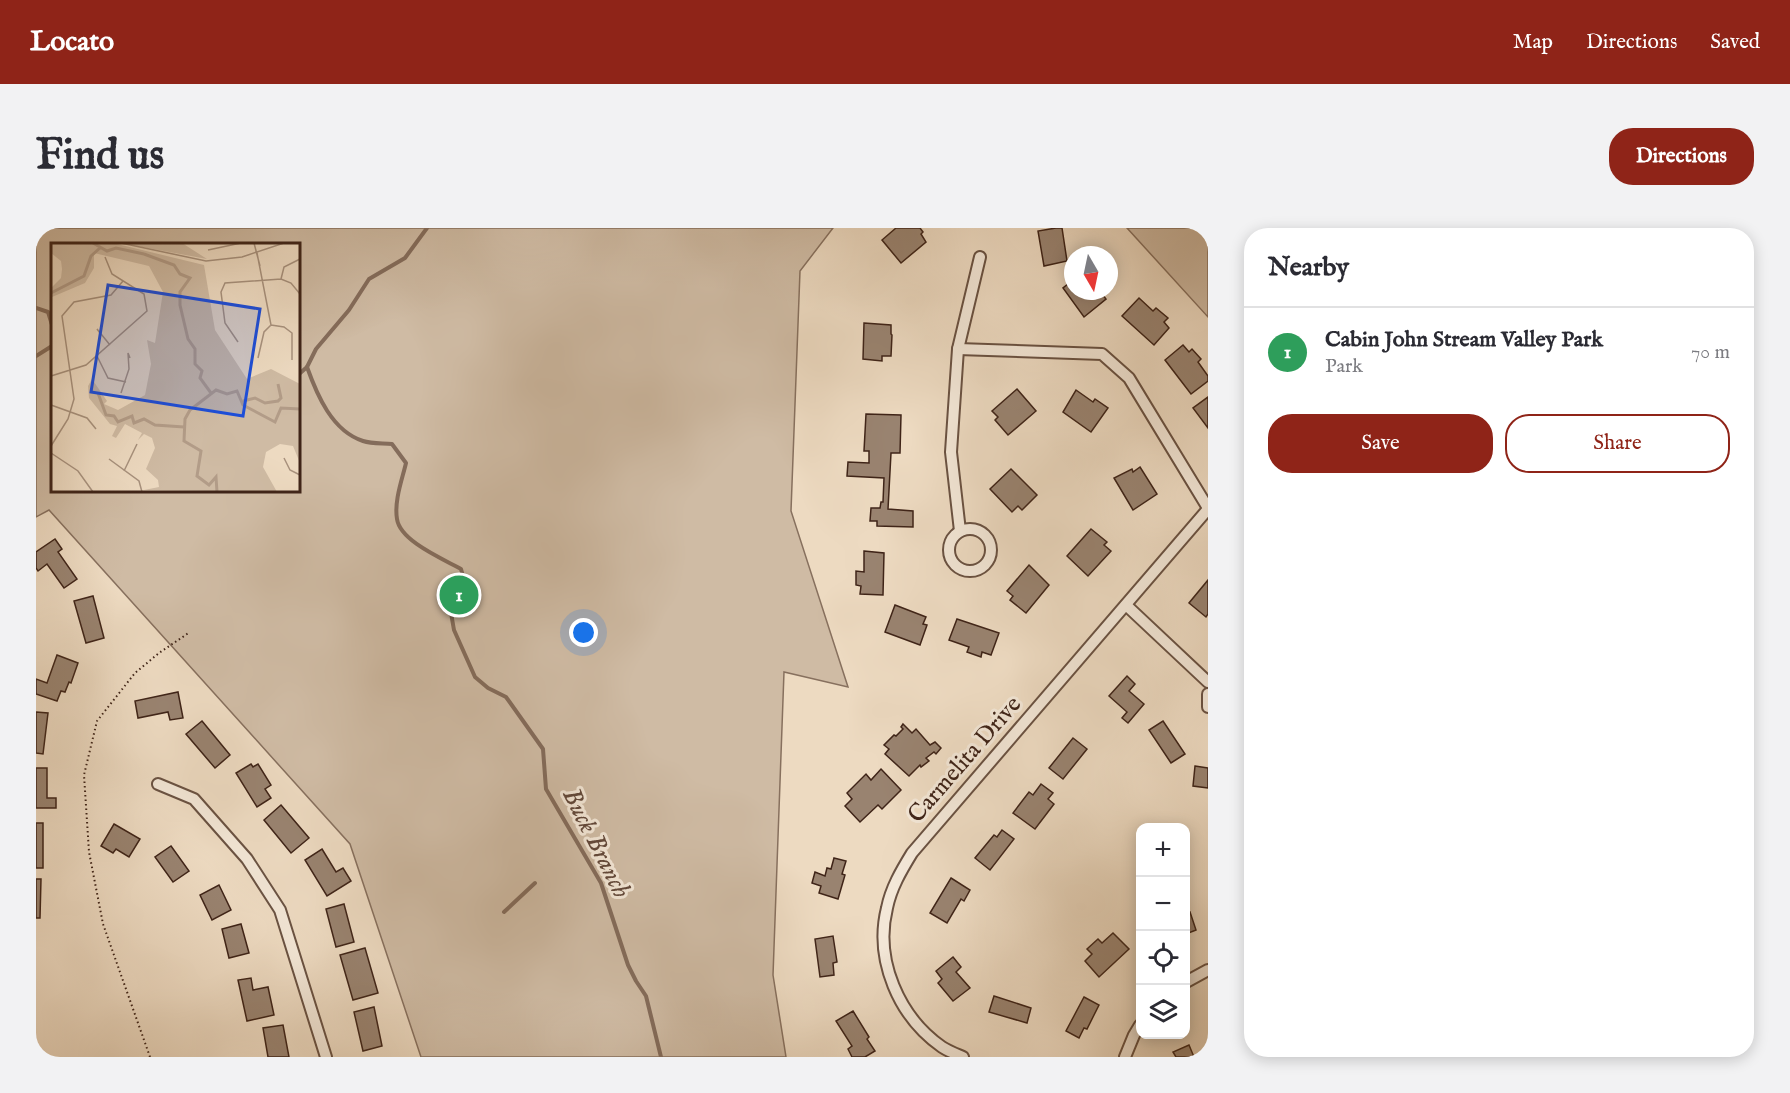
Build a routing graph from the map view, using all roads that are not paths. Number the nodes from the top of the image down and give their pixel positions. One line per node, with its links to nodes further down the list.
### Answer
1 (980, 257): 2 (street)
2 (958, 350): 3 (street); 4 (street)
3 (1208, 509): 5 (street, Carmelita Drive)
4 (960, 531): 4 (street)
5 (1126, 605): 6 (street); 14 (street, Carmelita Drive)
6 (1208, 682)
7 (1208, 694): 8 (street)
8 (1208, 707)
9 (158, 784): 13 (street)
10 (1208, 970): 11 (street)
11 (1190, 979)
12 (1136, 1032): 15 (street)
13 (326, 1057)
14 (963, 1057)
15 (1125, 1057)

